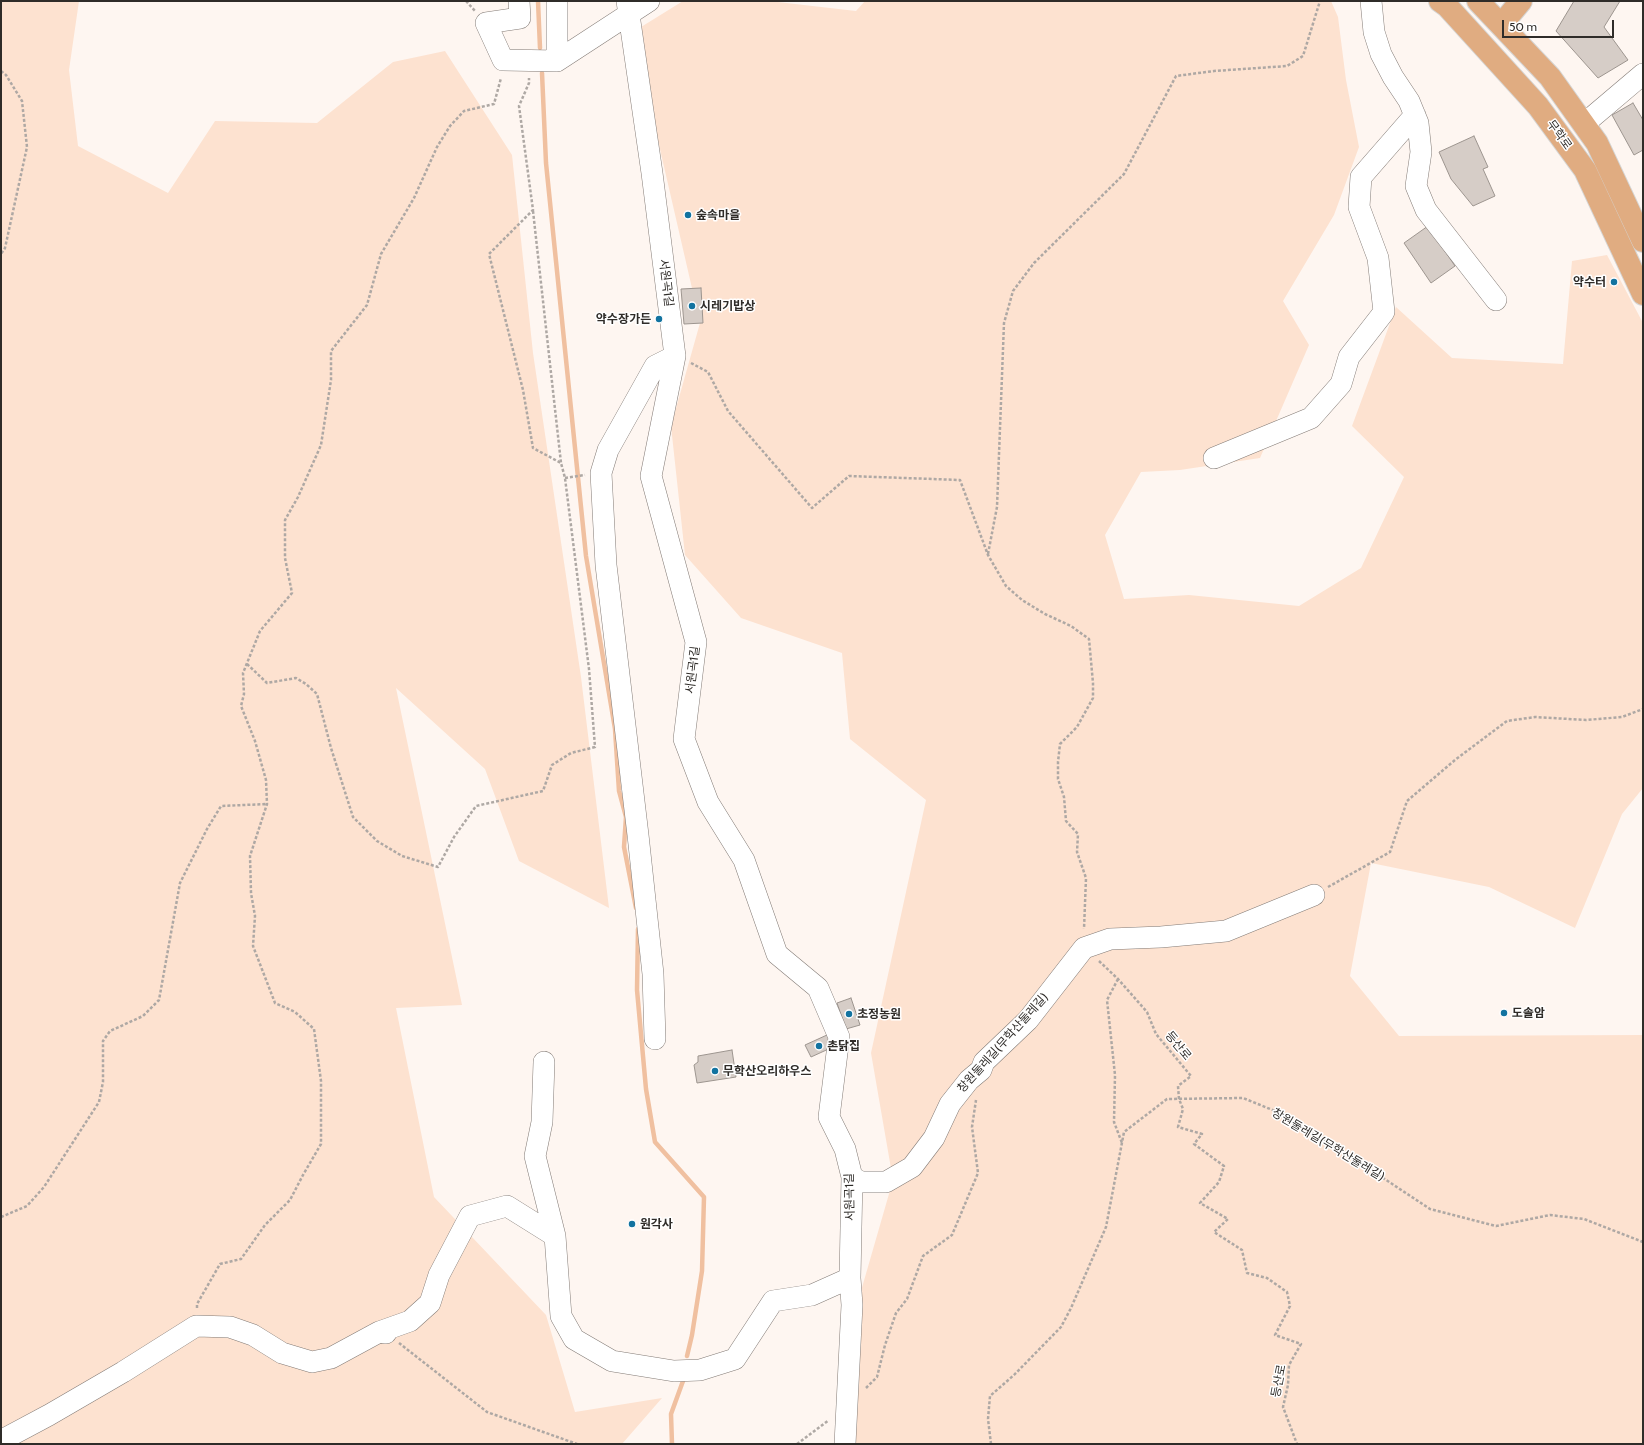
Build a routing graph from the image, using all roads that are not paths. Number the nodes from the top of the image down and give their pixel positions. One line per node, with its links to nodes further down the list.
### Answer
1 (519, 1): 10 (street)
2 (557, 1): 10 (street)
3 (649, 1): 8 (street)
4 (1371, 1): 12 (street)
5 (1440, 1): 15 (main road, 무학로)
6 (1478, 1): 9 (main road)
7 (1521, 1): 9 (main road)
8 (628, 7): 10 (street); 17 (street, 서원곡1길)
9 (1501, 25): 13 (main road)
10 (557, 61)
11 (1643, 74): 13 (street)
12 (1415, 116): 16 (street); 18 (street)
13 (1584, 124): 14 (main road)
14 (1643, 241)
15 (1643, 294)
16 (1496, 300)
17 (675, 356): 20 (street); 22 (street, 서원곡1길)
18 (1214, 458)
19 (1314, 895): 22 (street, 창원둘레길(무학산둘레길))
20 (655, 1040)
21 (544, 1062): 23 (street)
22 (852, 1177): 24 (street, 서원곡1길)
23 (555, 1236): 24 (street); 25 (street)
24 (850, 1278): 26 (street, 서원곡1길)
25 (1, 1439)
26 (845, 1444)

